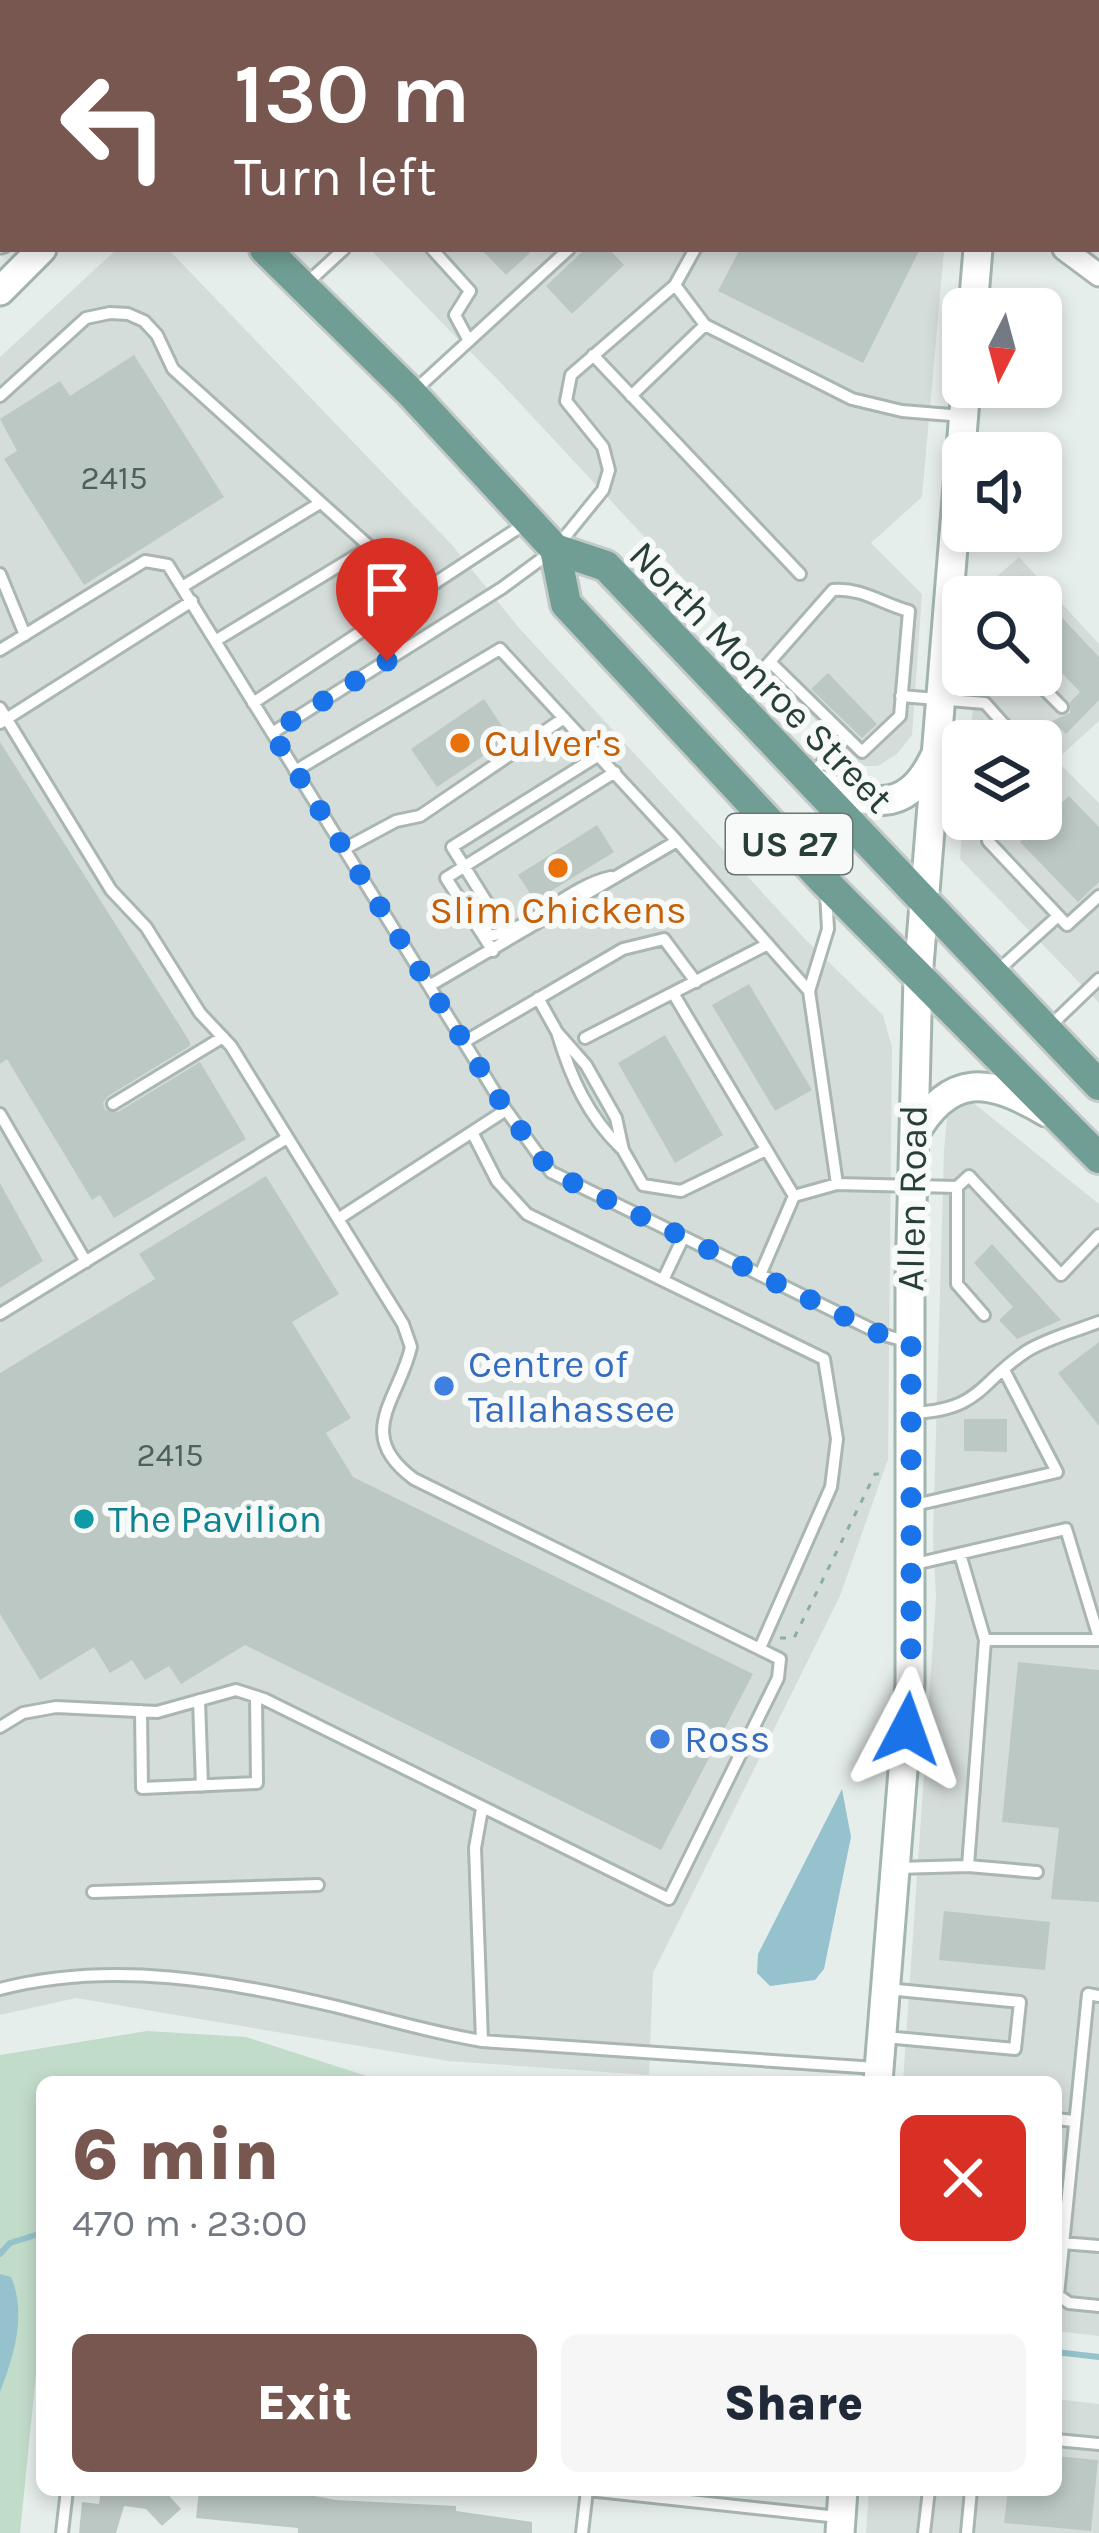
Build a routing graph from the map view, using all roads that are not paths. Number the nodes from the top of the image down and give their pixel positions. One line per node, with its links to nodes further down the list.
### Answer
1 (39, 252): 13 (street)
2 (341, 252): 11 (lane)
3 (436, 252): 15 (lane)
4 (565, 252): 15 (lane)
5 (693, 252): 10 (lane)
6 (977, 252): 12 (street)
7 (1068, 252): 9 (street)
8 (279, 254): 11 (main road, North Monroe Street / US 27)
9 (1099, 274)
10 (675, 285): 14 (lane); 16 (lane)
11 (304, 286): 17 (main road, North Monroe Street / US 27)
12 (974, 288)
13 (0, 291)
14 (705, 326): 19 (lane); 21 (lane)
15 (469, 340): 17 (lane)
16 (593, 355): 19 (lane); 24 (lane)
17 (411, 393): 23 (main road, North Monroe Street / US 27)
18 (0, 396): 22 (lane)
19 (632, 396): 26 (lane)
20 (964, 408): 21 (street, Allen Road)
21 (963, 416): 27 (street, Allen Road)
22 (320, 503): 28 (lane); 31 (lane)
23 (529, 521): 24 (main road, North Monroe Street / US 27); 39 (lane)
24 (555, 549): 38 (main road, North Monroe Street / US 27); 44 (lane); 56 (main road, North Monroe Street / US 27)
25 (0, 574): 30 (lane)
26 (800, 574)
27 (956, 576)
28 (182, 586): 29 (lane); 30 (lane)
29 (192, 601): 31 (lane); 41 (lane)
30 (25, 635): 32 (lane)
31 (215, 640): 39 (lane)
32 (0, 650)
33 (770, 662): 35 (lane); 38 (lane); 45 (lane)
34 (942, 687): 37 (street, Allen Road)
35 (902, 696): 37 (lane); 45 (lane)
36 (1051, 696): 40 (lane)
37 (940, 699): 43 (lane); 46 (street, Allen Road)
38 (736, 700): 50 (main road, North Monroe Street / US 27)
39 (254, 704): 44 (lane)
40 (1062, 707)
41 (2, 717): 72 (lane)
42 (564, 718): 47 (lane); 48 (lane); 53 (lane)
43 (1000, 720)
44 (272, 733): 48 (lane)
45 (848, 737): 50 (lane)
46 (936, 754): 50 (street); 58 (street, Allen Road)
47 (599, 755): 49 (lane); 54 (lane)
48 (295, 771): 53 (lane)
49 (615, 772): 52 (lane); 54 (lane)
50 (810, 779): 58 (main road, North Monroe Street / US 27)
51 (988, 840): 59 (lane)
52 (677, 841): 55 (lane); 60 (lane)
53 (344, 849): 66 (lane)
54 (464, 867): 55 (lane); 61 (lane)
55 (620, 875): 61 (lane)
56 (824, 881): 63 (main road, North Monroe Street / US 27); 67 (lane)
57 (1099, 896): 59 (lane)
58 (924, 903): 62 (main road, North Monroe Street / US 27); 63 (street, Allen Road)
59 (1058, 916): 62 (lane)
60 (768, 944): 65 (lane); 67 (lane)
61 (493, 951): 66 (lane)
62 (993, 975): 70 (main road, North Monroe Street / US 27)
63 (918, 978): 79 (main road, North Monroe Street / US 27); 82 (street, Allen Road)
64 (1099, 979): 70 (lane)
65 (696, 982): 68 (lane); 69 (lane)
66 (429, 986): 74 (lane)
67 (809, 992): 86 (lane)
68 (674, 993): 73 (lane); 84 (lane)
69 (538, 998): 71 (lane); 74 (lane)
70 (1046, 1030): 75 (main road, North Monroe Street / US 27)
71 (557, 1032): 83 (lane); 83 (lane)
72 (223, 1037): 76 (lane); 81 (lane)
73 (585, 1038)
74 (464, 1042): 77 (lane)
75 (1099, 1085)
76 (113, 1104)
77 (506, 1110): 80 (lane); 92 (lane)
78 (0, 1114): 93 (lane)
79 (1058, 1119): 82 (street); 85 (main road, North Monroe Street / US 27)
80 (472, 1132): 90 (lane); 95 (lane)
81 (287, 1138): 90 (lane); 93 (lane)
82 (912, 1138): 87 (street, Allen Road)
83 (623, 1150): 84 (lane)
84 (766, 1150): 89 (lane)
85 (1099, 1159)
86 (837, 1184): 87 (lane); 89 (lane)
87 (911, 1186): 88 (lane); 99 (street, Allen Road)
88 (957, 1187): 91 (lane); 97 (lane)
89 (794, 1196): 94 (lane)
90 (338, 1219): 107 (lane)
91 (1099, 1235)
92 (683, 1238): 94 (lane); 95 (lane)
93 (86, 1262): 96 (lane)
94 (760, 1275): 99 (lane)
95 (662, 1280): 107 (lane)
96 (0, 1314)
97 (984, 1315)
98 (1099, 1322): 100 (lane)
99 (911, 1343): 101 (street, Allen Road)
100 (1005, 1372): 101 (lane); 102 (lane)
101 (911, 1413): 102 (street, Allen Road)
102 (911, 1505): 104 (street, Allen Road)
103 (960, 1554): 104 (lane); 105 (lane); 106 (lane)
104 (911, 1565): 115 (street, Allen Road)
105 (1099, 1639): 106 (lane)
106 (986, 1640): 114 (lane)
107 (762, 1644): 113 (lane)
108 (256, 1696): 109 (lane); 112 (lane); 113 (lane)
109 (199, 1700): 110 (lane); 112 (lane)
110 (141, 1712): 111 (lane); 112 (lane)
111 (1, 1724)
112 (202, 1786)
113 (482, 1809): 123 (lane)
114 (968, 1866): 115 (lane); 116 (lane)
115 (896, 1868): 120 (street, Allen Road)
116 (1036, 1872)
117 (318, 1885): 118 (lane)
118 (93, 1892)
119 (0, 1988): 123 (lane)
120 (886, 1989): 122 (street, Allen Road); 122 (lane)
121 (1099, 1996): 126 (lane)
122 (882, 2036): 124 (street, Allen Road)
123 (482, 2041): 124 (lane)
124 (878, 2075)
125 (1062, 2120): 126 (lane)
126 (1074, 2121): 127 (lane)
127 (1062, 2242): 128 (lane)
128 (1099, 2246)
129 (1062, 2298): 130 (lane)
130 (1099, 2306)
131 (1062, 2441): 132 (lane)
132 (1099, 2444)
133 (66, 2496): 139 (lane)
134 (587, 2496): 140 (lane)
135 (654, 2496): 138 (lane)
136 (928, 2496): 141 (lane)
137 (970, 2496): 142 (lane)
138 (841, 2513)
139 (62, 2533)
140 (583, 2533)
141 (924, 2533)
142 (967, 2533)

